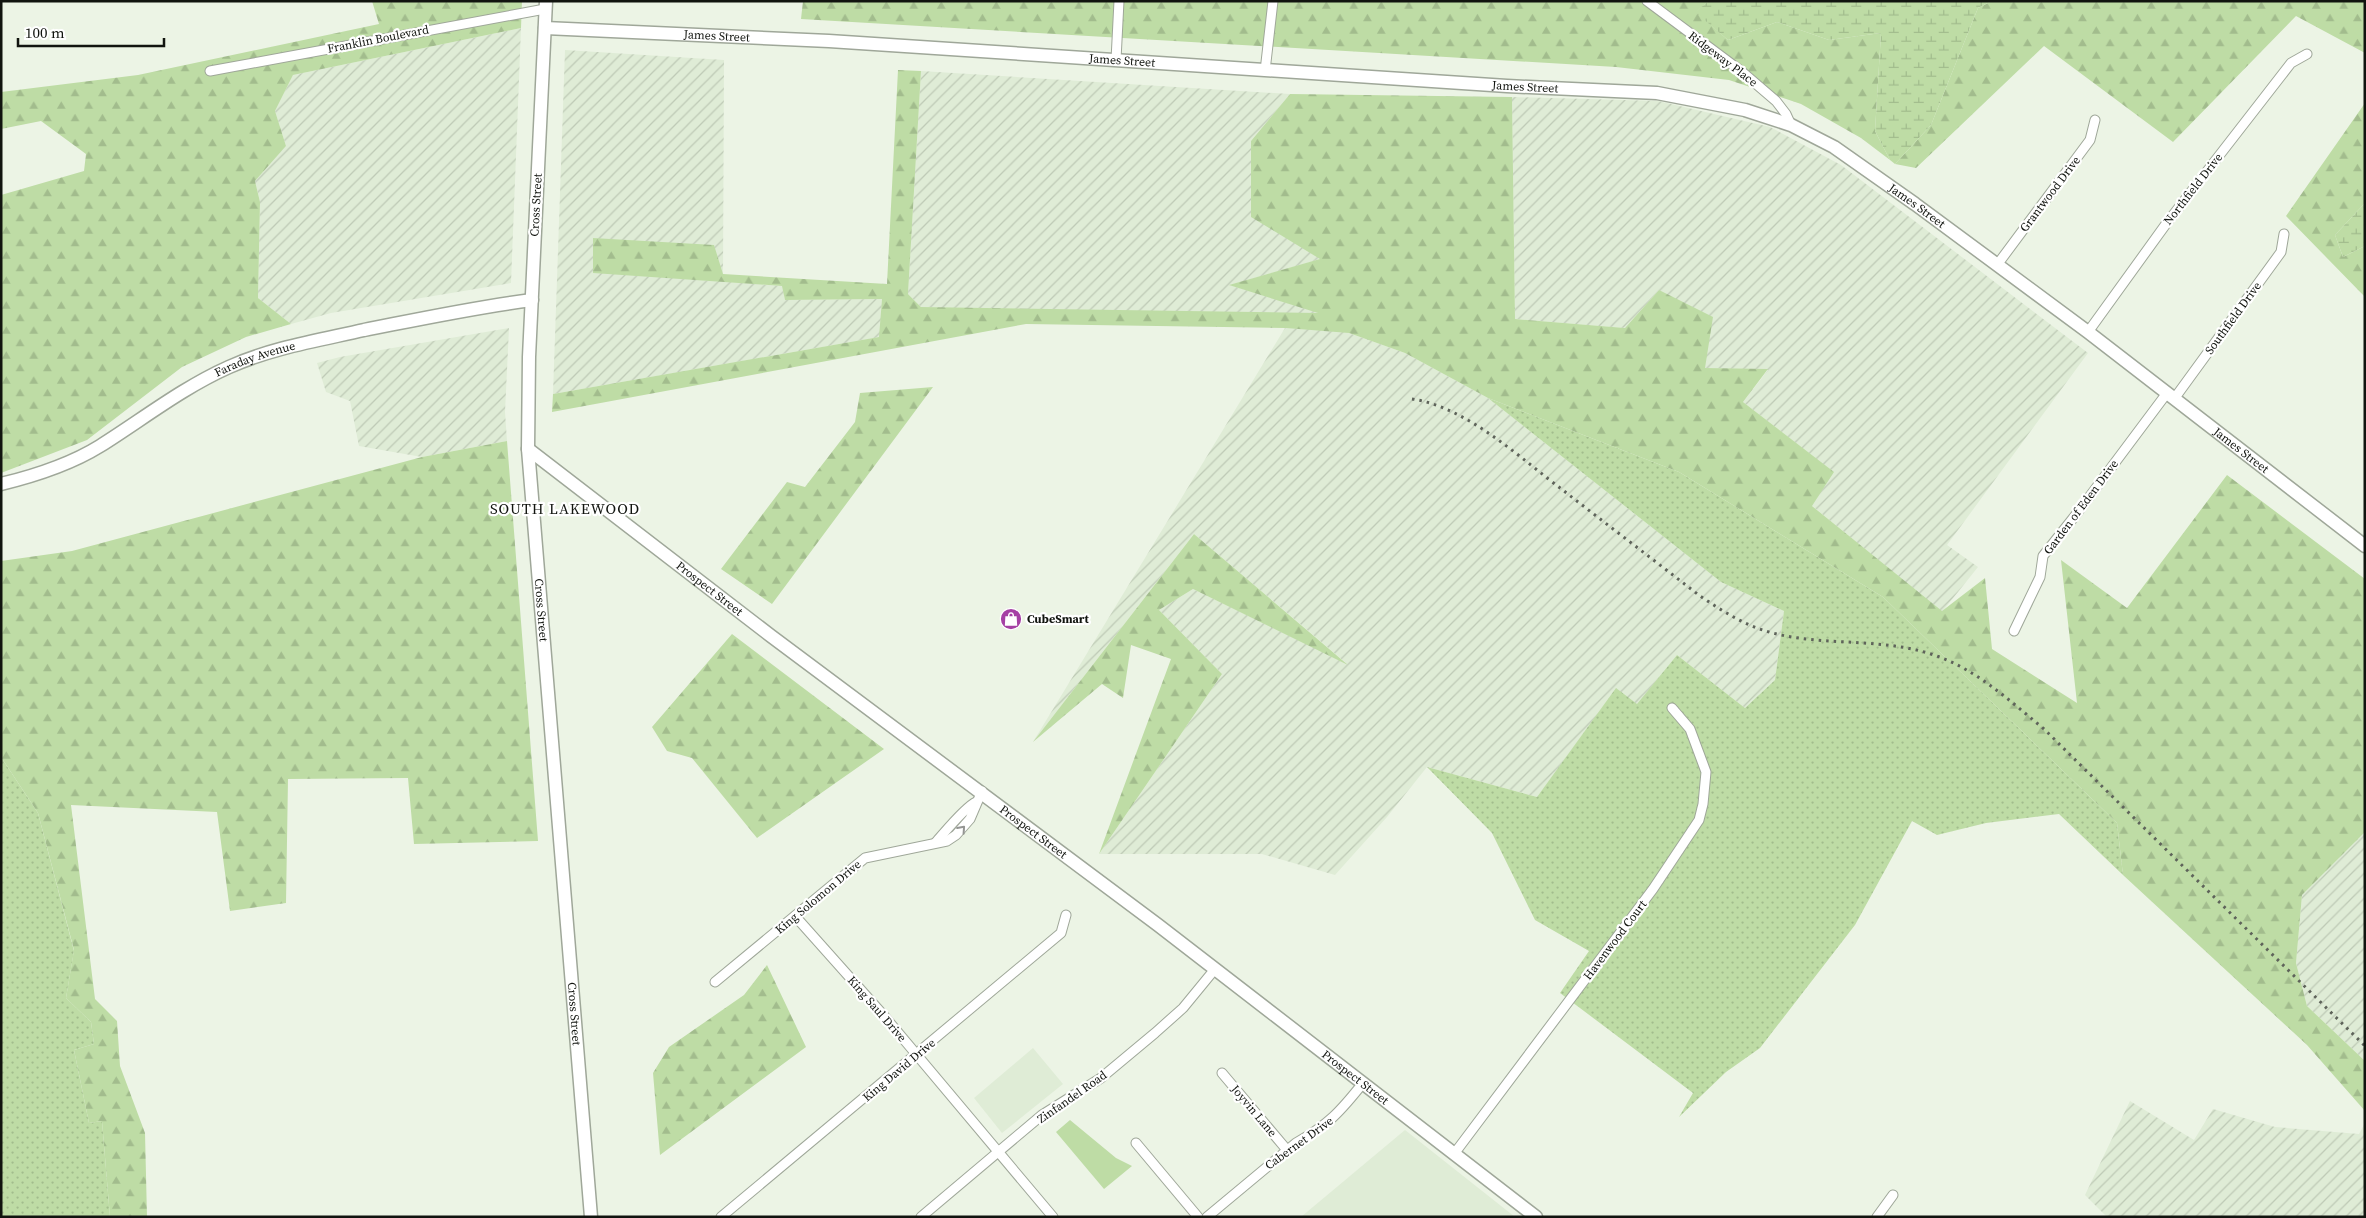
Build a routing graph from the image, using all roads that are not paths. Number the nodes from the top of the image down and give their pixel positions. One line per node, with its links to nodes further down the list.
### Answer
1 (1119, 1): 7 (street)
2 (1272, 1): 9 (street)
3 (1646, 1): 11 (street, Ridgeway Place)
4 (546, 5): 5 (street, Cross Street); 8 (street, Franklin Boulevard)
5 (544, 28): 7 (street, James Street); 14 (street, Cross Street)
6 (2307, 54): 15 (street, Northfield Drive)
7 (1116, 60): 9 (street, James Street)
8 (210, 71)
9 (1265, 71): 11 (street, James Street)
10 (2095, 120): 13 (street, Grantwood Drive)
11 (1791, 125): 13 (street, James Street)
12 (2284, 234): 16 (street, Southfield Drive)
13 (1997, 265): 15 (street, James Street)
14 (532, 300): 17 (street, Cross Street); 18 (street, Faraday Avenue)
15 (2088, 332): 16 (street, James Street)
16 (2170, 396): 19 (street, James Street); 20 (street, Garden of Eden Drive)
17 (528, 448): 22 (street, Prospect Street); 35 (street, Cross Street)
18 (1, 484)
19 (2365, 546)
20 (2014, 631)
21 (1672, 708): 33 (street, Havenwood Court)
22 (979, 797): 24 (street, King Solomon Drive); 25 (street, Prospect Street)
23 (1066, 915): 27 (street, King David Drive)
24 (795, 916): 26 (street, King Solomon Drive); 27 (street, King Saul Drive)
25 (1215, 969): 29 (street, Prospect Street); 32 (street, Zinfandel Road)
26 (715, 982)
27 (917, 1055): 32 (street, King Saul Drive); 36 (street, King David Drive)
28 (1222, 1073): 31 (street, Joyvin Lane)
29 (1363, 1083): 31 (street, Cabernet Drive); 33 (street, Prospect Street)
30 (1136, 1142): 39 (street)
31 (1287, 1150): 40 (street, Cabernet Drive)
32 (999, 1152): 37 (street, Zinfandel Road); 38 (street, King Saul Drive)
33 (1454, 1154): 41 (street, Prospect Street)
34 (1893, 1195): 42 (street)
35 (592, 1217)
36 (720, 1217)
37 (921, 1217)
38 (1053, 1217)
39 (1198, 1217)
40 (1207, 1217)
41 (1536, 1217)
42 (1876, 1217)

